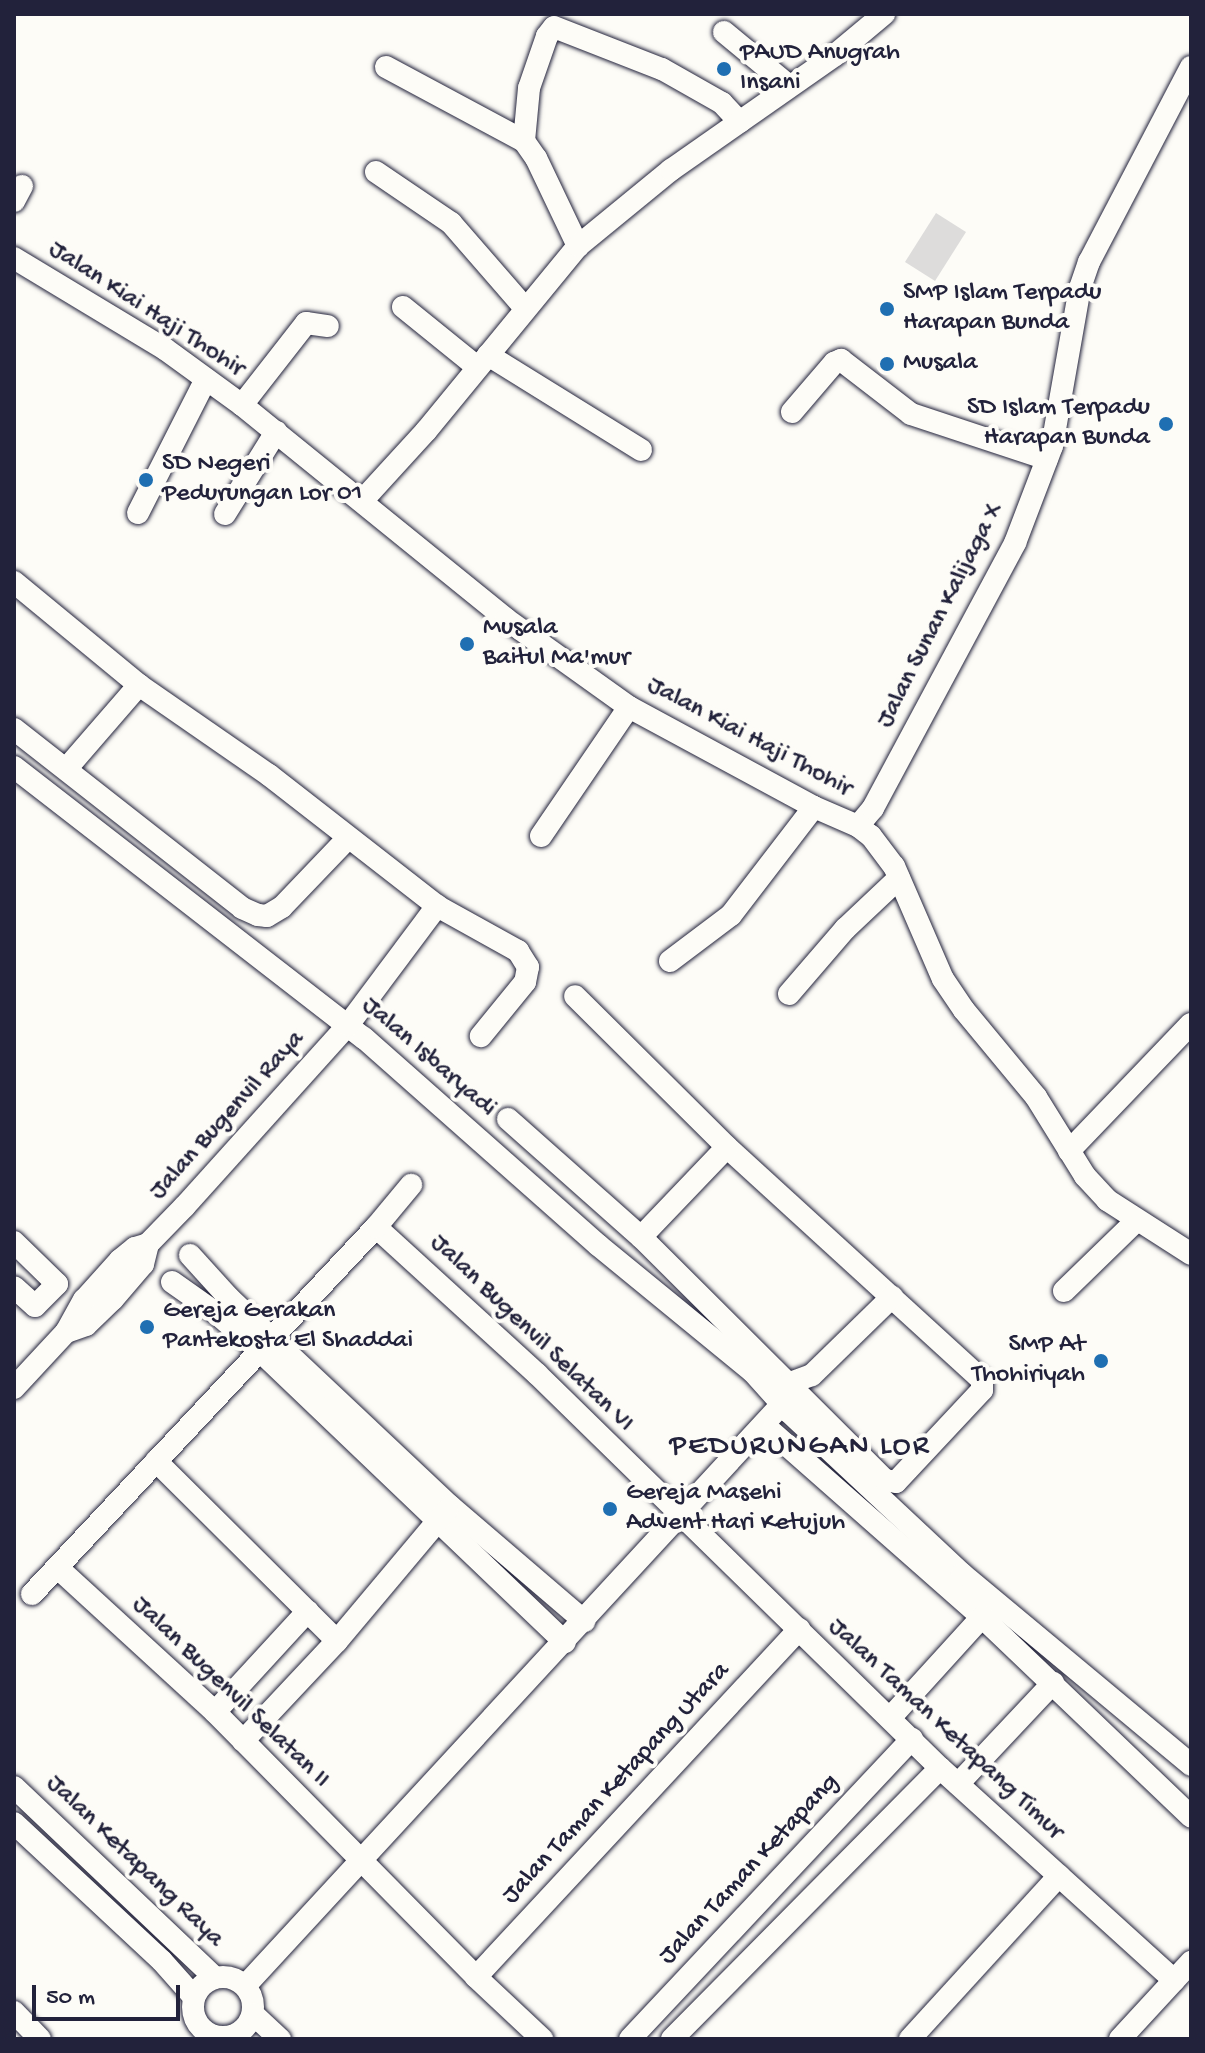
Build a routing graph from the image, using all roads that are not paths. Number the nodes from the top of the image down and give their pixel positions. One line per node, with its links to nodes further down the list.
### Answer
1 (884, 14): 5 (street)
2 (724, 32): 5 (street)
3 (386, 67): 7 (street)
4 (1191, 67): 20 (street, Jalan Sunan Kalijaga X)
5 (788, 85): 6 (street)
6 (740, 122): 7 (street); 9 (street)
7 (524, 141): 9 (street)
8 (376, 172): 12 (street)
9 (578, 246): 12 (street)
10 (14, 258): 15 (street, Jalan Kiai Haji Thohir)
11 (403, 307): 14 (street)
12 (524, 307): 14 (street)
13 (328, 326): 16 (street)
14 (482, 361): 19 (street); 21 (street)
15 (206, 379): 16 (street, Jalan Kiai Haji Thohir); 22 (street)
16 (242, 405): 18 (street, Jalan Kiai Haji Thohir)
17 (792, 412): 20 (street)
18 (276, 432): 21 (street, Jalan Kiai Haji Thohir); 23 (street)
19 (641, 450)
20 (1047, 459): 31 (street, Jalan Sunan Kalijaga X)
21 (362, 501): 26 (street, Jalan Kiai Haji Thohir)
22 (138, 513)
23 (225, 514)
24 (14, 582): 25 (street)
25 (139, 685): 29 (street); 33 (street)
26 (629, 707): 30 (street, Jalan Kiai Haji Thohir); 32 (street)
27 (14, 729): 29 (street)
28 (14, 767): 40 (street, Jalan Isbaryadi)
29 (67, 768): 33 (street)
30 (814, 807): 31 (street, Jalan Kiai Haji Thohir); 36 (street)
31 (858, 826): 34 (street, Jalan Kiai Haji Thohir)
32 (541, 836)
33 (347, 839): 35 (street)
34 (899, 878): 37 (street); 44 (street, Jalan Kiai Haji Thohir)
35 (437, 906): 40 (street, Jalan Bugenvil Raya); 41 (street)
36 (670, 961)
37 (789, 994)
38 (575, 996): 43 (street)
39 (1191, 1024): 44 (street)
40 (348, 1025): 57 (street, Jalan Bugenvil Raya); 58 (street, Jalan Isbaryadi)
41 (481, 1036)
42 (508, 1119): 48 (street)
43 (727, 1147): 48 (street); 55 (street)
44 (1069, 1151): 46 (street, Jalan Kiai Haji Thohir)
45 (411, 1185): 47 (street)
46 (1136, 1221): 50 (street, Jalan Kiai Haji Thohir); 54 (street)
47 (376, 1227): 56 (street); 62 (street, Jalan Bugenvil Selatan VI)
48 (641, 1237): 58 (street)
49 (14, 1242): 53 (street)
50 (1191, 1254)
51 (190, 1255): 56 (street)
52 (172, 1282): 56 (street)
53 (14, 1287)
54 (1064, 1291)
55 (892, 1297): 58 (street); 58 (street)
56 (265, 1344): 60 (street); 61 (street)
57 (14, 1388)
58 (788, 1399): 59 (street); 76 (street)
59 (765, 1426): 62 (street); 66 (street)
60 (156, 1461): 63 (street); 65 (street)
61 (444, 1514): 67 (street); 69 (street); 70 (street)
62 (682, 1516): 67 (street); 68 (street, Jalan Taman Ketapang Timur)
63 (58, 1568): 64 (street); 72 (street, Jalan Bugenvil Selatan II)
64 (32, 1594)
65 (308, 1611): 69 (street); 72 (street)
66 (982, 1617): 71 (street); 73 (street)
67 (584, 1621): 70 (street)
68 (799, 1629): 73 (street, Jalan Taman Ketapang Timur); 91 (street, Jalan Taman Ketapang Utara)
69 (337, 1641): 75 (street)
70 (565, 1642): 82 (street)
71 (1053, 1683): 78 (street); 80 (street)
72 (215, 1712): 75 (street, Jalan Bugenvil Selatan II)
73 (890, 1718): 74 (street, Jalan Taman Ketapang Timur)
74 (912, 1739): 77 (street, Jalan Taman Ketapang Timur); 84 (street, Jalan Taman Ketapang)
75 (243, 1741): 82 (street, Jalan Bugenvil Selatan II)
76 (1191, 1765)
77 (940, 1768): 78 (street, Jalan Taman Ketapang Timur); 85 (street)
78 (958, 1784): 83 (street, Jalan Taman Ketapang Timur)
79 (14, 1787): 87 (street, Jalan Ketapang Raya)
80 (1191, 1817)
81 (14, 1823): 89 (street, Jalan Ketapang Raya)
82 (362, 1860): 91 (street, Jalan Bugenvil Selatan II); 94 (street)
83 (1059, 1876): 93 (street, Jalan Taman Ketapang Timur); 103 (street)
84 (767, 1893): 85 (street); 86 (street, Jalan Taman Ketapang)
85 (793, 1917): 88 (street)
86 (737, 1925): 88 (street); 101 (street, Jalan Taman Ketapang)
87 (179, 1943): 89 (street); 92 (street, Jalan Ketapang Raya)
88 (762, 1948): 102 (street)
89 (162, 1961): 95 (street, Jalan Ketapang Raya)
90 (1191, 1962): 93 (street)
91 (476, 1977): 100 (street, Jalan Bugenvil Selatan II)
92 (215, 1978): 94 (street); 95 (street)
93 (1174, 1980): 104 (street)
94 (245, 1986): 96 (street)
95 (194, 1997): 97 (street)
96 (253, 2014): 98 (street); 99 (street)
97 (195, 2033): 98 (street)
98 (238, 2037)
99 (280, 2039)
100 (542, 2039)
101 (630, 2039)
102 (672, 2039)
103 (910, 2039)
104 (1120, 2039)

